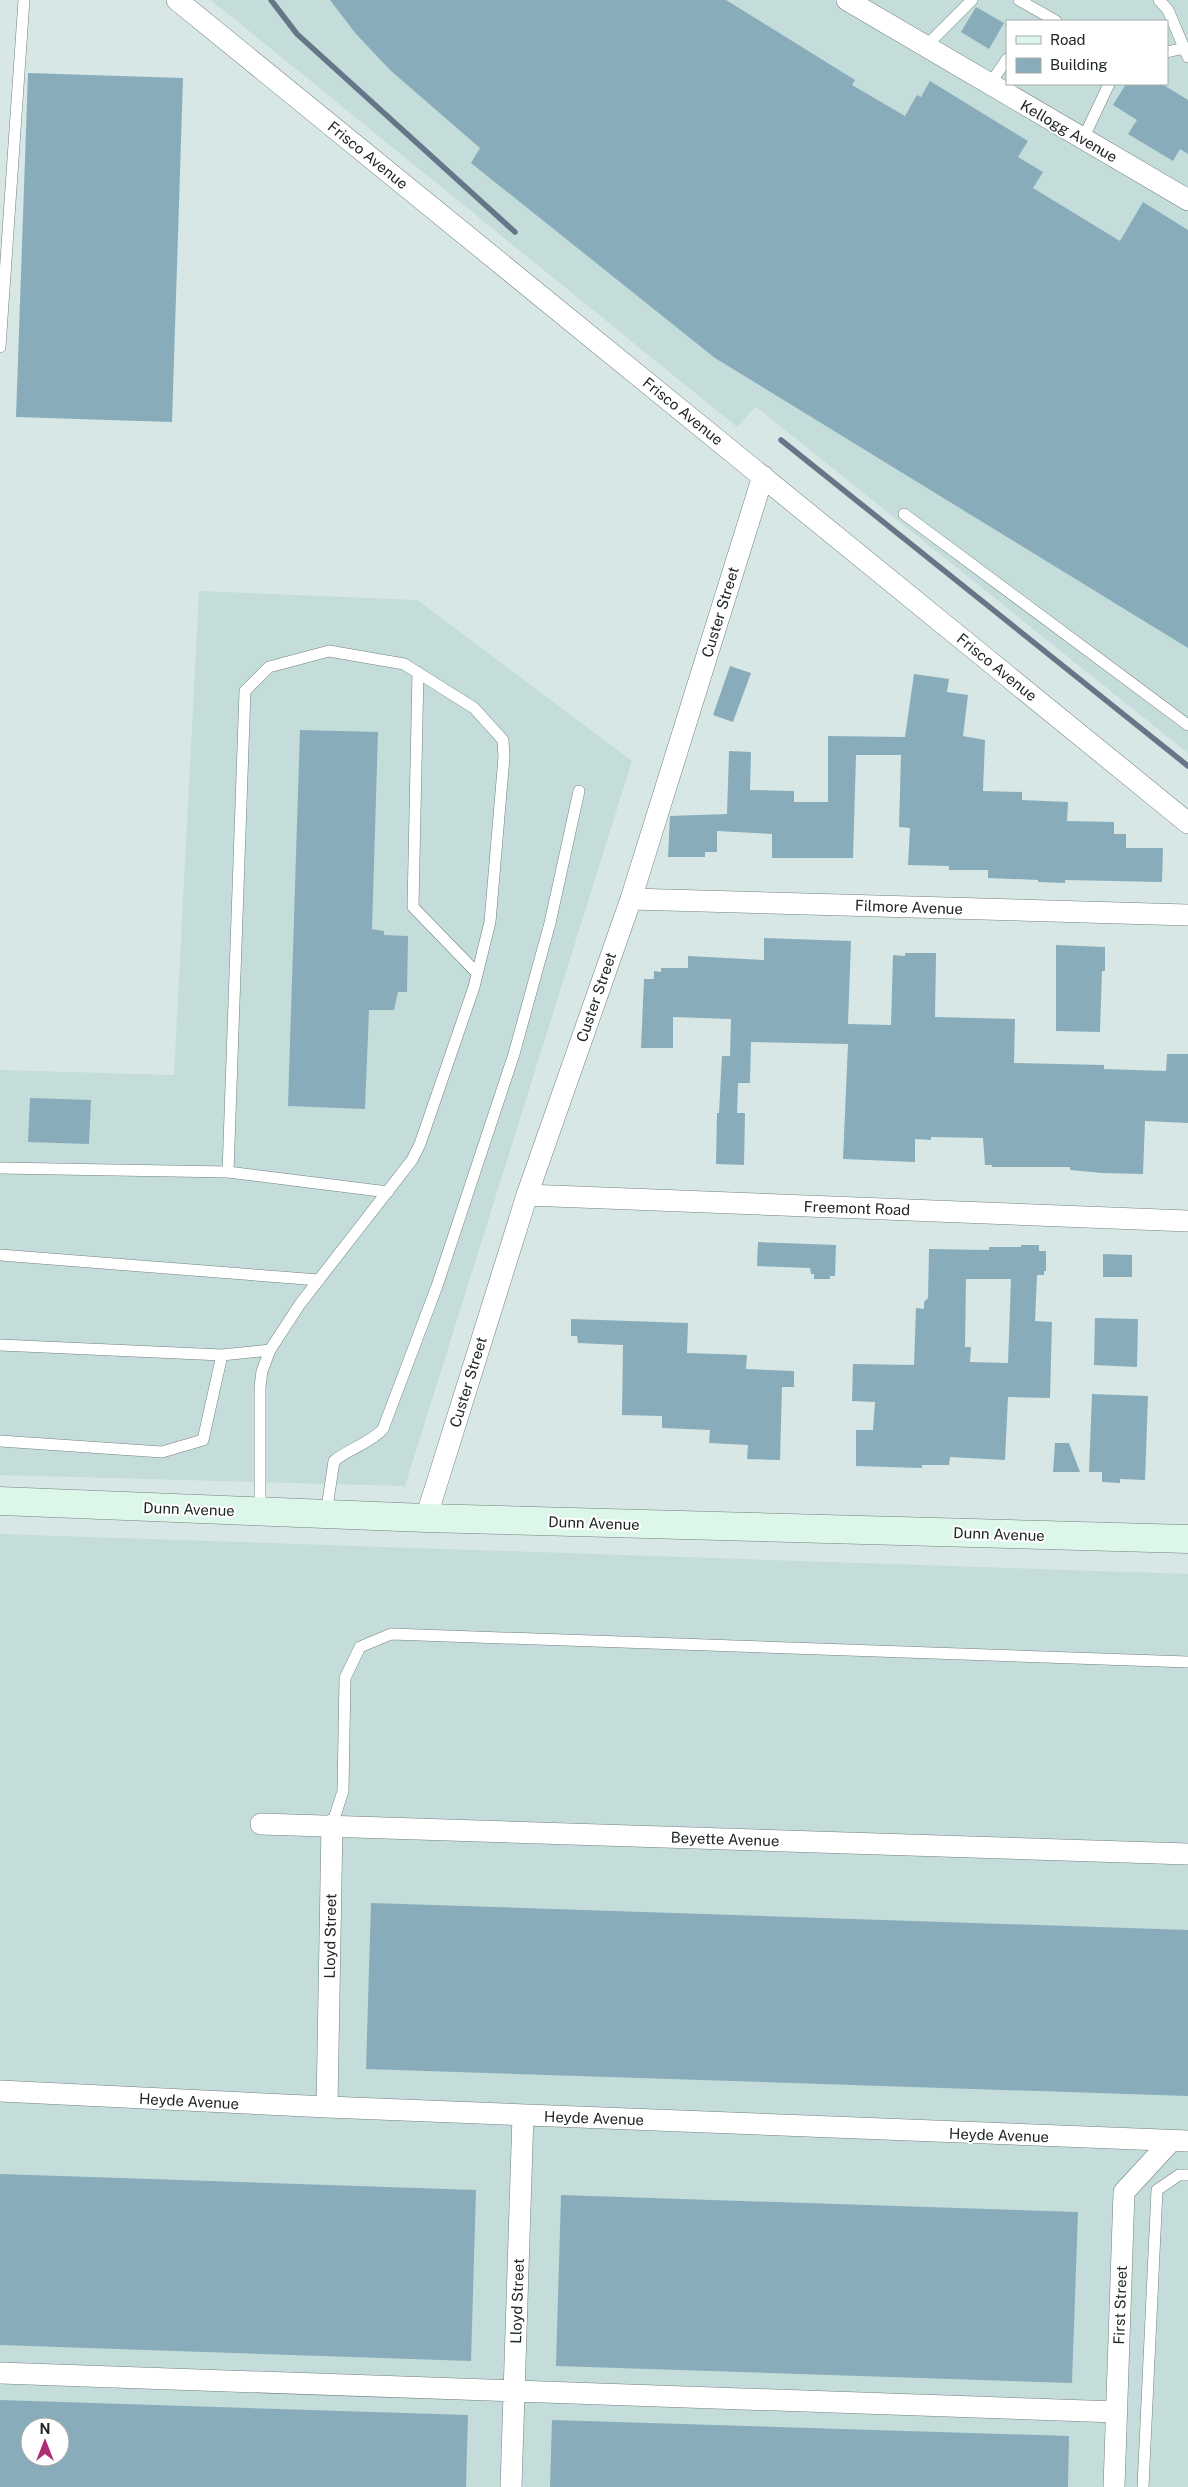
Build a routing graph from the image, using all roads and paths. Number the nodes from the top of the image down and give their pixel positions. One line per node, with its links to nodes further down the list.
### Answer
1 (24, 0): 16 (lane)
2 (177, 0): 17 (street, Frisco Avenue)
3 (847, 0): 8 (street, Kellogg Avenue)
4 (972, 0): 8 (lane)
5 (1019, 0): 7 (lane)
6 (1159, 0): 10 (lane)
7 (1039, 18)
8 (926, 46): 12 (street, Kellogg Avenue)
9 (1168, 52): 10 (lane)
10 (1186, 52)
11 (1006, 60): 12 (lane)
12 (990, 84): 14 (street, Kellogg Avenue)
13 (1109, 85): 14 (lane)
14 (1083, 139): 15 (street, Kellogg Avenue)
15 (1188, 200)
16 (0, 347)
17 (763, 476): 22 (street, Frisco Avenue); 23 (street, Custer Street)
18 (904, 514): 20 (lane)
19 (418, 672): 25 (lane); 25 (lane); 27 (lane)
20 (1188, 725)
21 (579, 791): 39 (lane)
22 (1188, 823)
23 (631, 899): 24 (street, Filmore Avenue); 29 (street, Custer Street)
24 (1188, 915)
25 (477, 973): 28 (lane)
26 (0, 1168): 27 (lane)
27 (228, 1172): 28 (lane)
28 (388, 1192): 32 (lane)
29 (527, 1195): 30 (street, Freemont Road); 40 (street, Custer Street)
30 (1188, 1221)
31 (0, 1255): 32 (lane)
32 (319, 1280): 34 (lane)
33 (0, 1345): 35 (lane)
34 (270, 1350): 35 (lane); 38 (lane)
35 (222, 1355): 36 (lane)
36 (0, 1441)
37 (0, 1501): 38 (main road, Dunn Avenue)
38 (260, 1511): 39 (main road, Dunn Avenue)
39 (326, 1514): 40 (main road, Dunn Avenue)
40 (426, 1518): 41 (main road, Dunn Avenue)
41 (1188, 1539)
42 (1188, 1662): 44 (lane)
43 (261, 1824): 44 (street, Beyette Avenue)
44 (332, 1825): 45 (street, Beyette Avenue); 47 (street, Lloyd Street)
45 (1188, 1854)
46 (0, 2091): 47 (street, Heyde Avenue)
47 (327, 2107): 48 (street, Heyde Avenue)
48 (523, 2115): 49 (street, Heyde Avenue); 52 (street, Lloyd Street)
49 (1179, 2141): 53 (street, First Street)
50 (1188, 2175): 56 (lane)
51 (0, 2373): 52 (street)
52 (514, 2391): 53 (street); 54 (street, Lloyd Street)
53 (1116, 2412): 55 (street, First Street)
54 (511, 2487)
55 (1114, 2487)
56 (1143, 2487)

